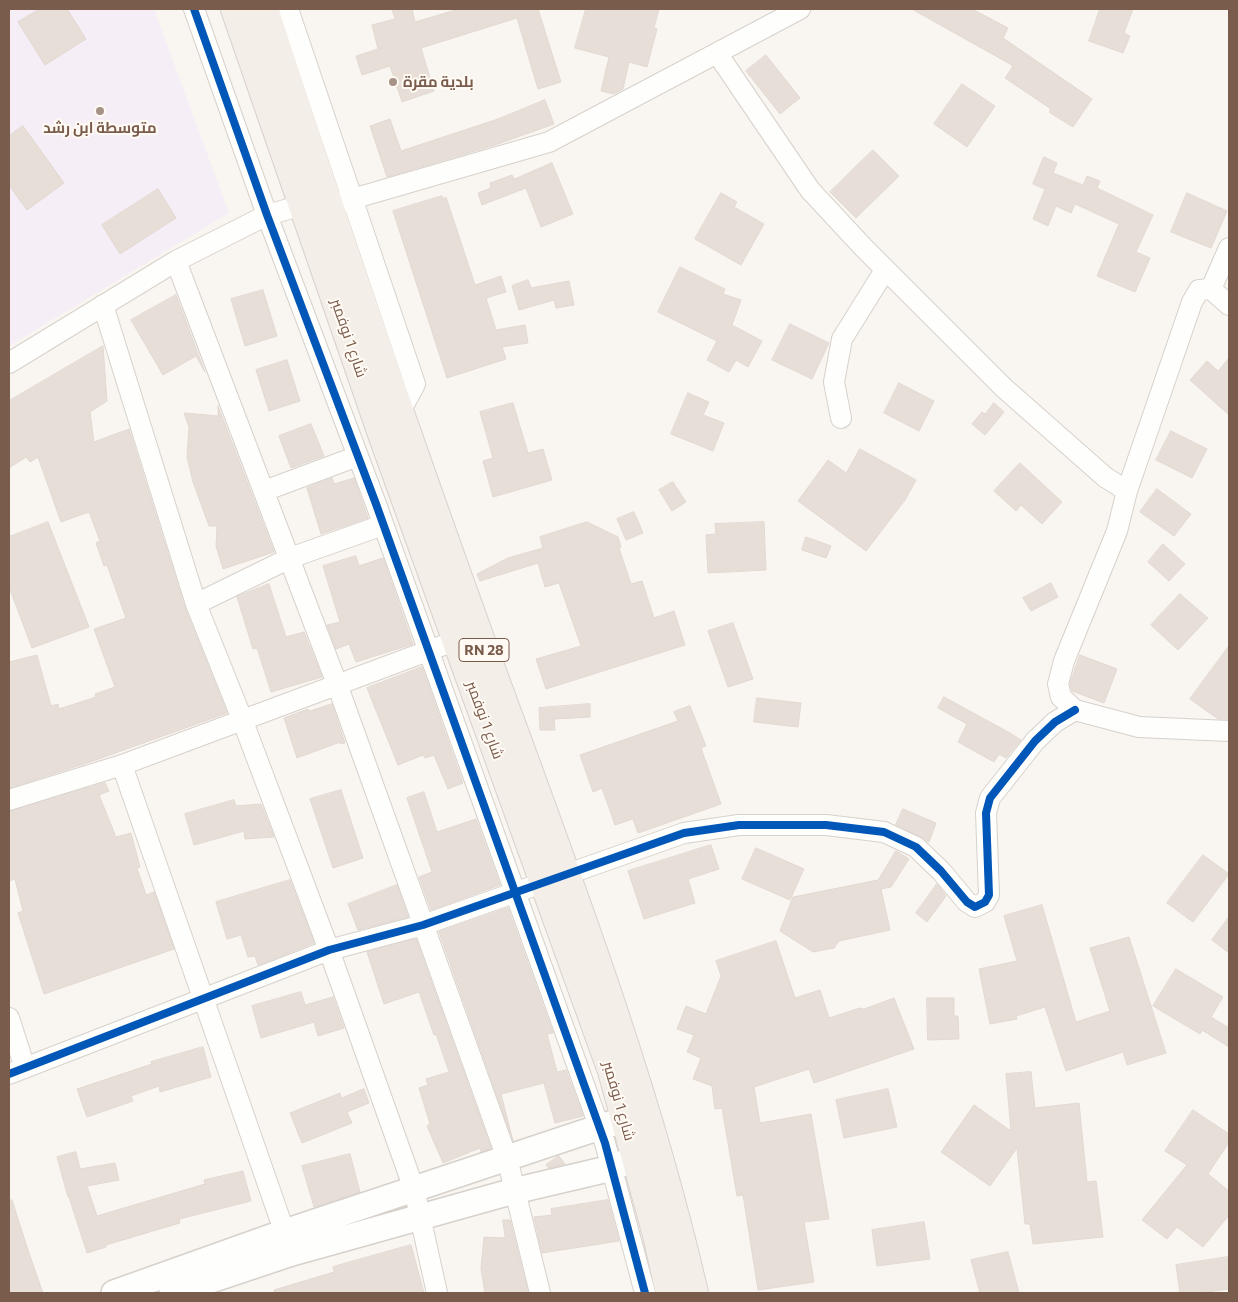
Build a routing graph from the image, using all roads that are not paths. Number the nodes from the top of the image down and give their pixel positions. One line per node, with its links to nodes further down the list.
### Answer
1 (194, 9): 8 (street)
2 (235, 9): 7 (main road, شارع 1 نوفمبر / RN 28)
3 (264, 9): 7 (main road, شارع 1 نوفمبر / RN 28)
4 (288, 9): 7 (street)
5 (800, 9): 6 (street)
6 (717, 53): 7 (street); 11 (street)
7 (327, 203): 8 (street); 23 (main road, شارع 1 نوفمبر / RN 28); 23 (main road, شارع 1 نوفمبر / RN 28)
8 (267, 214): 10 (street); 17 (street)
9 (1229, 248): 12 (street)
10 (176, 261): 13 (street); 18 (street)
11 (885, 270): 16 (street); 19 (street)
12 (1211, 289): 14 (street); 19 (street)
13 (103, 305): 15 (street); 22 (street)
14 (1229, 305)
15 (9, 363)
16 (841, 418)
17 (358, 456): 18 (street); 20 (street)
18 (264, 491): 21 (street)
19 (1127, 491): 26 (street)
20 (383, 525): 21 (street); 24 (street)
21 (290, 558): 22 (street); 25 (street)
22 (196, 604): 27 (street)
23 (467, 636): 24 (street); 31 (main road, شارع 1 نوفمبر / RN 28)
24 (428, 649): 25 (street); 32 (street)
25 (337, 684): 27 (street); 33 (street)
26 (1075, 710): 28 (street); 31 (street)
27 (242, 719): 29 (street); 34 (street)
28 (1227, 727)
29 (122, 765): 30 (street); 35 (street)
30 (9, 800)
31 (555, 879): 32 (street); 38 (main road, شارع 1 نوفمبر / RN 28)
32 (515, 892): 33 (street); 38 (street)
33 (424, 925): 34 (street); 40 (street)
34 (329, 950): 35 (street); 41 (street)
35 (204, 998): 37 (street); 44 (street)
36 (9, 1018): 37 (street)
37 (17, 1071)
38 (624, 1120): 39 (main road, شارع 1 نوفمبر / RN 28); 39 (street); 40 (street)
39 (634, 1157): 42 (street); 49 (street); 50 (main road, شارع 1 نوفمبر / RN 28); 51 (main road, شارع 1 نوفمبر / RN 28)
40 (507, 1158): 41 (street); 42 (street)
41 (414, 1189): 43 (street); 44 (street)
42 (514, 1191): 43 (street); 48 (street)
43 (419, 1217): 44 (street); 47 (street)
44 (289, 1243): 45 (street); 46 (street)
45 (114, 1293)
46 (172, 1293)
47 (436, 1293)
48 (540, 1293)
49 (645, 1293)
50 (670, 1293)
51 (694, 1293)

